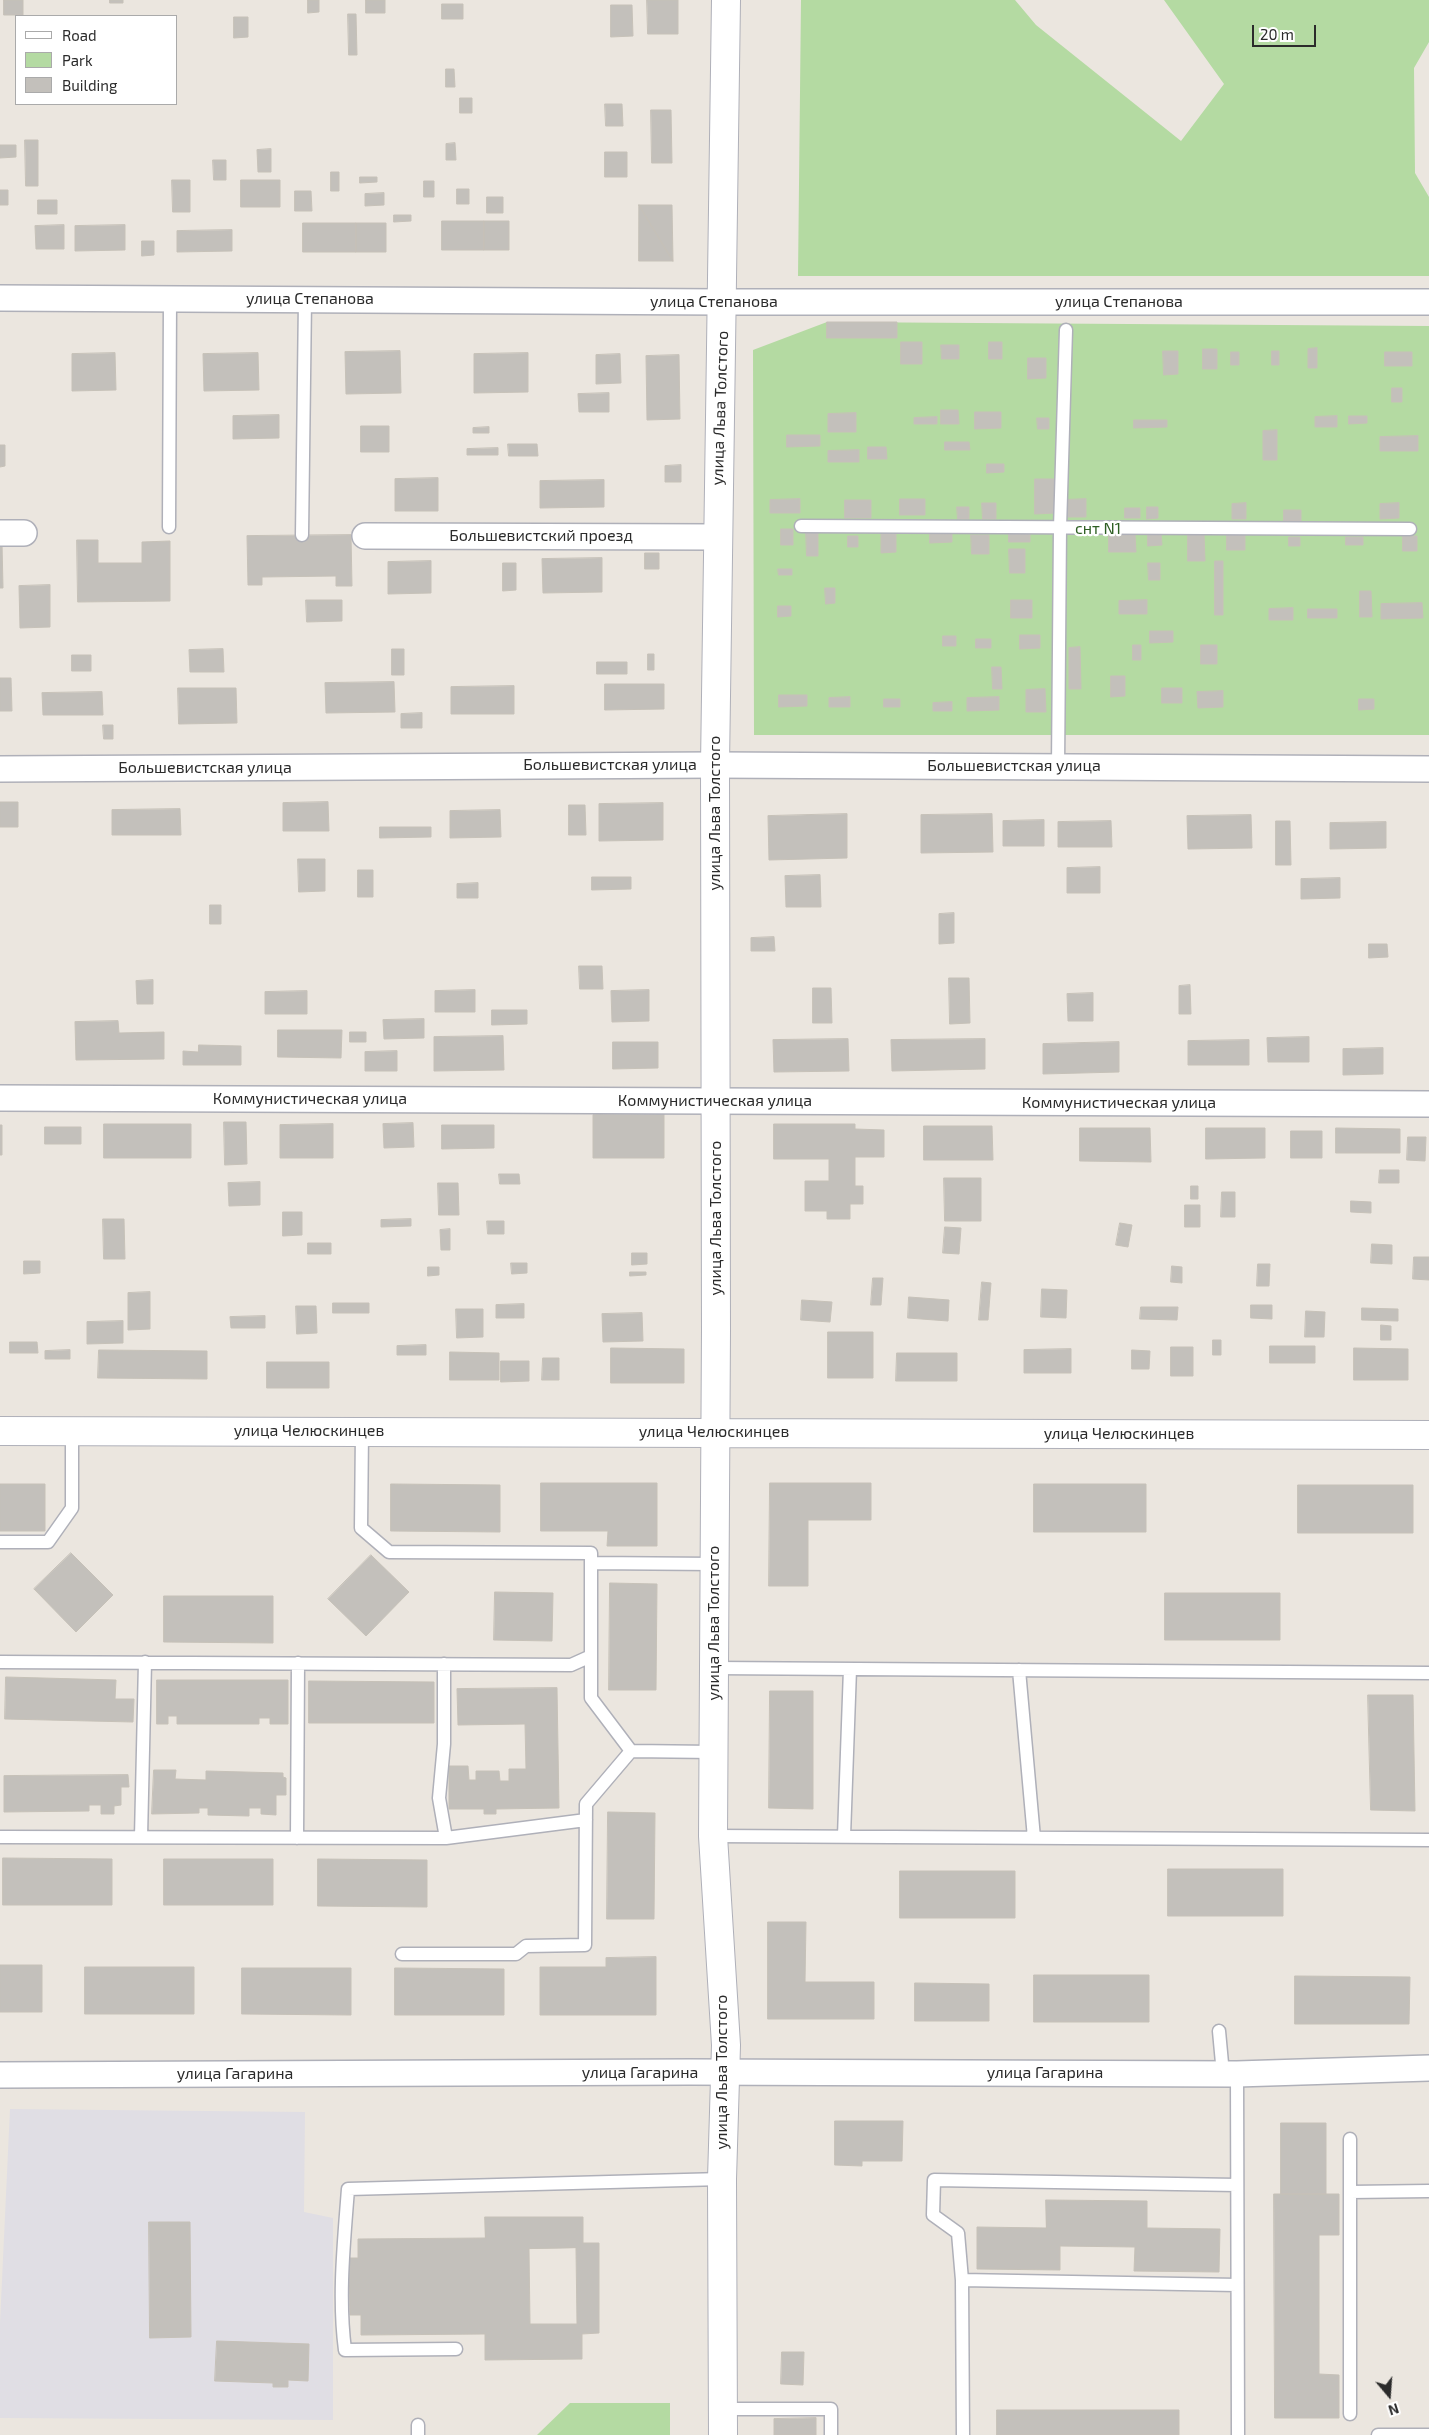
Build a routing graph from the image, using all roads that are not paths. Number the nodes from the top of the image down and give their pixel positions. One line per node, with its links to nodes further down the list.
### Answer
1 (726, 0): 5 (street, улица Льва Толстого)
2 (0, 298): 3 (street, улица Степанова)
3 (170, 299): 4 (street, улица Степанова); 9 (lane)
4 (306, 299): 5 (street, улица Степанова); 12 (lane)
5 (723, 302): 6 (street, улица Степанова); 14 (street, улица Льва Толстого)
6 (1429, 302)
7 (1066, 330): 10 (lane)
8 (800, 526): 10 (lane)
9 (169, 527)
10 (1060, 528): 11 (lane); 16 (lane)
11 (1410, 529)
12 (302, 535)
13 (365, 536): 14 (street, Большевистский проезд)
14 (717, 537): 15 (street, улица Льва Толстого)
15 (715, 765): 16 (street, Большевистская улица); 17 (street, Большевистская улица); 20 (street, улица Льва Толстого)
16 (1058, 767): 18 (street, Большевистская улица)
17 (0, 769)
18 (1429, 769)
19 (0, 1098): 20 (street, Коммунистическая улица)
20 (716, 1101): 21 (street, Коммунистическая улица); 25 (street, улица Льва Толстого)
21 (1429, 1104)
22 (72, 1430): 23 (street, улица Челюскинцев); 24 (street, улица Челюскинцев); 27 (lane)
23 (0, 1431)
24 (362, 1431): 25 (street, улица Челюскинцев); 28 (lane)
25 (715, 1432): 26 (street, улица Челюскинцев); 29 (street, улица Льва Толстого)
26 (1429, 1435)
27 (0, 1542)
28 (591, 1563): 29 (lane); 30 (lane)
29 (715, 1564): 35 (street, улица Льва Толстого)
30 (591, 1656): 34 (lane); 39 (lane)
31 (0, 1662): 32 (lane)
32 (144, 1662): 33 (lane); 45 (lane)
33 (298, 1663): 34 (lane); 46 (lane)
34 (444, 1664): 47 (lane)
35 (714, 1668): 36 (lane); 40 (street, улица Льва Толстого)
36 (850, 1669): 37 (lane); 43 (lane)
37 (1019, 1670): 38 (lane); 48 (lane)
38 (1429, 1673)
39 (631, 1751): 40 (lane); 41 (lane)
40 (714, 1752): 42 (street, улица Льва Толстого)
41 (586, 1820): 47 (lane); 50 (lane)
42 (713, 1836): 43 (lane); 53 (street, улица Льва Толстого)
43 (844, 1836): 48 (lane)
44 (0, 1837): 45 (lane)
45 (141, 1837): 46 (lane)
46 (297, 1838): 47 (lane)
47 (446, 1838)
48 (1034, 1838): 49 (lane)
49 (1429, 1840)
50 (402, 1954)
51 (1219, 2031): 54 (lane)
52 (1429, 2068): 54 (street, улица Гагарина)
53 (725, 2073): 54 (street, улица Гагарина); 55 (street, улица Гагарина); 57 (street, улица Льва Толстого)
54 (1230, 2074): 58 (lane)
55 (0, 2075)
56 (1350, 2139): 60 (lane)
57 (722, 2179): 63 (lane); 65 (street, улица Льва Толстого)
58 (1237, 2185): 61 (lane); 62 (lane)
59 (1429, 2191): 60 (lane)
60 (1350, 2192): 64 (lane)
61 (962, 2280): 62 (lane); 67 (lane)
62 (1237, 2286): 68 (lane)
63 (456, 2349)
64 (1350, 2414)
65 (723, 2422): 66 (lane)
66 (831, 2435)
67 (963, 2435)
68 (1238, 2435)
69 (1378, 2435): 70 (lane)
70 (1429, 2435)

